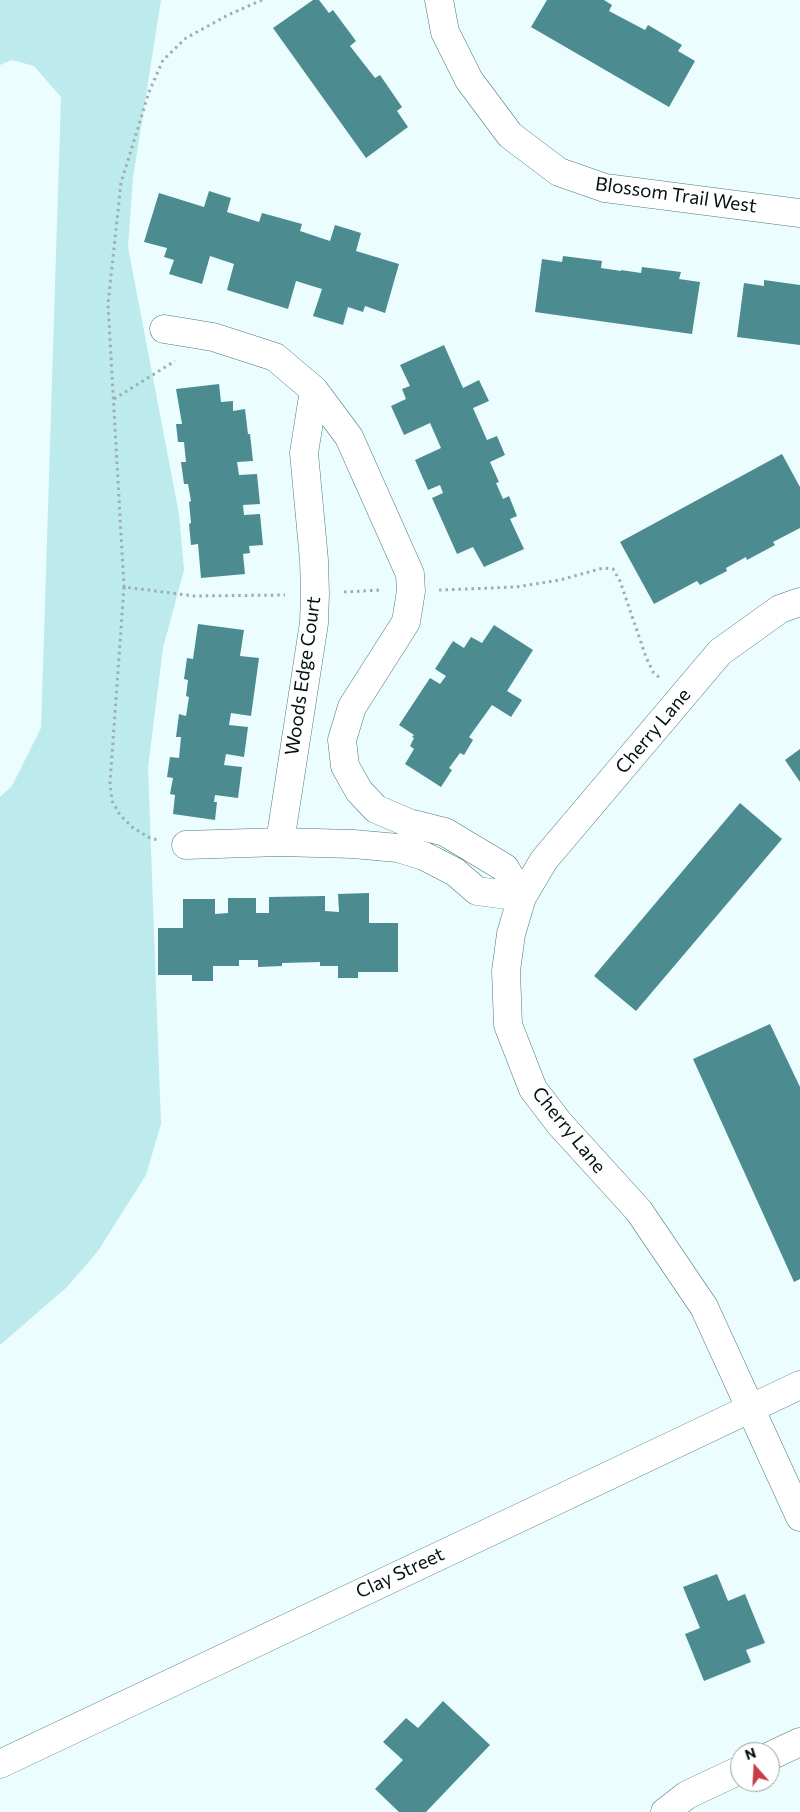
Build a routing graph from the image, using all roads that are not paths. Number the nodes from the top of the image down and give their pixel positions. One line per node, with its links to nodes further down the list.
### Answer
1 (439, 0): 2 (street, Blossom Trail West)
2 (800, 213)
3 (164, 329): 4 (street)
4 (314, 390): 6 (street, Woods Edge Court); 8 (street)
5 (800, 602): 8 (street, Cherry Lane)
6 (280, 842): 7 (street); 8 (street)
7 (186, 845)
8 (522, 897): 10 (street, Cherry Lane)
9 (800, 1385): 10 (street, Clay Street)
10 (750, 1409): 11 (street, Cherry Lane); 14 (street, Clay Street)
11 (800, 1517)
12 (800, 1742): 13 (street)
13 (780, 1751)
14 (0, 1764)
15 (730, 1775): 16 (street)
16 (664, 1812)

